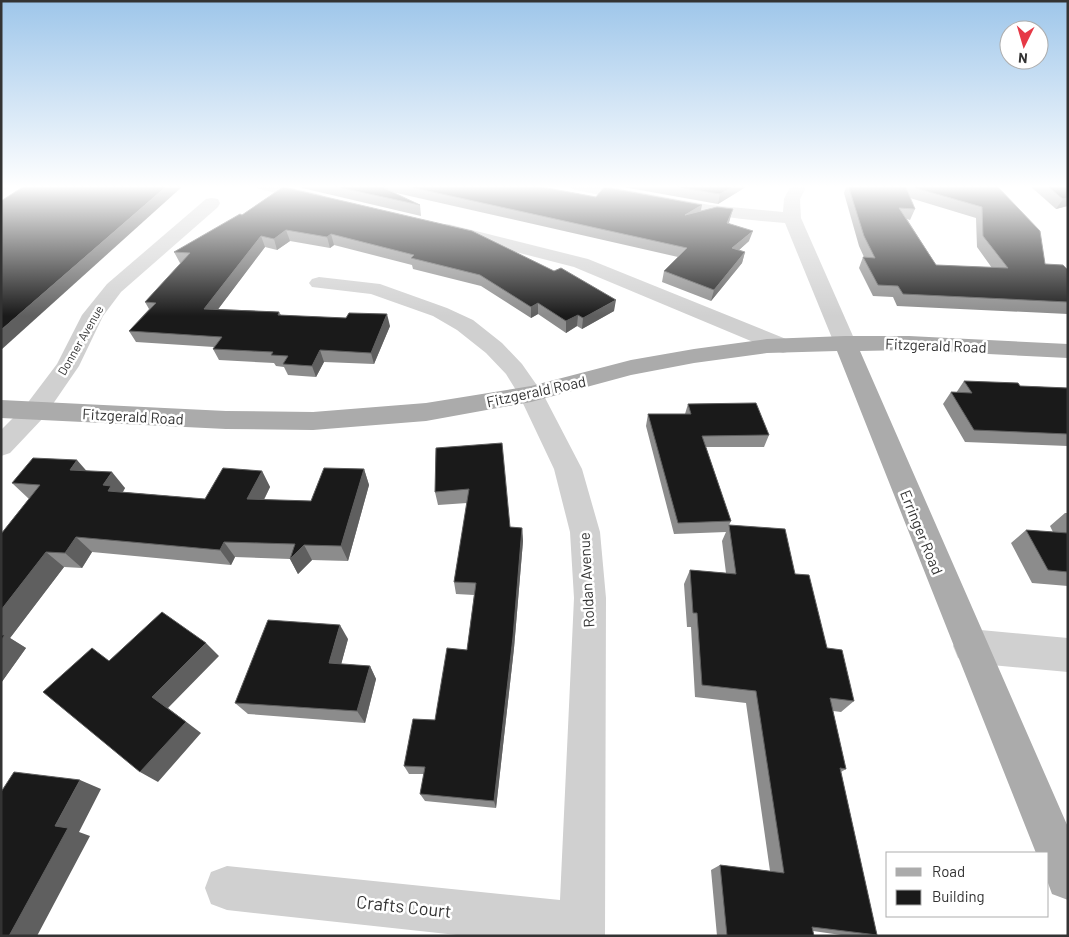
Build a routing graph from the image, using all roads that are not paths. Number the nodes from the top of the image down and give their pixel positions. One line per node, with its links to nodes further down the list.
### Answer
1 (182, 229): 10 (street, Donner Avenue)
2 (447, 229): 6 (street)
3 (797, 229): 5 (street, Erringer Road)
4 (319, 283): 8 (street, Roldan Avenue)
5 (845, 343): 6 (main road, Fitzgerald Road); 7 (main road, Fitzgerald Road); 12 (main road, Erringer Road)
6 (783, 346): 8 (main road, Fitzgerald Road)
7 (1068, 351)
8 (531, 394): 10 (main road, Fitzgerald Road); 16 (street, Roldan Avenue)
9 (1, 409): 10 (main road, Fitzgerald Road)
10 (35, 411): 11 (street, Donner Avenue)
11 (1, 446)
12 (970, 646): 13 (street); 14 (main road, Erringer Road)
13 (1068, 655)
14 (1068, 878)
15 (227, 888): 16 (street, Crafts Court)
16 (582, 930)

